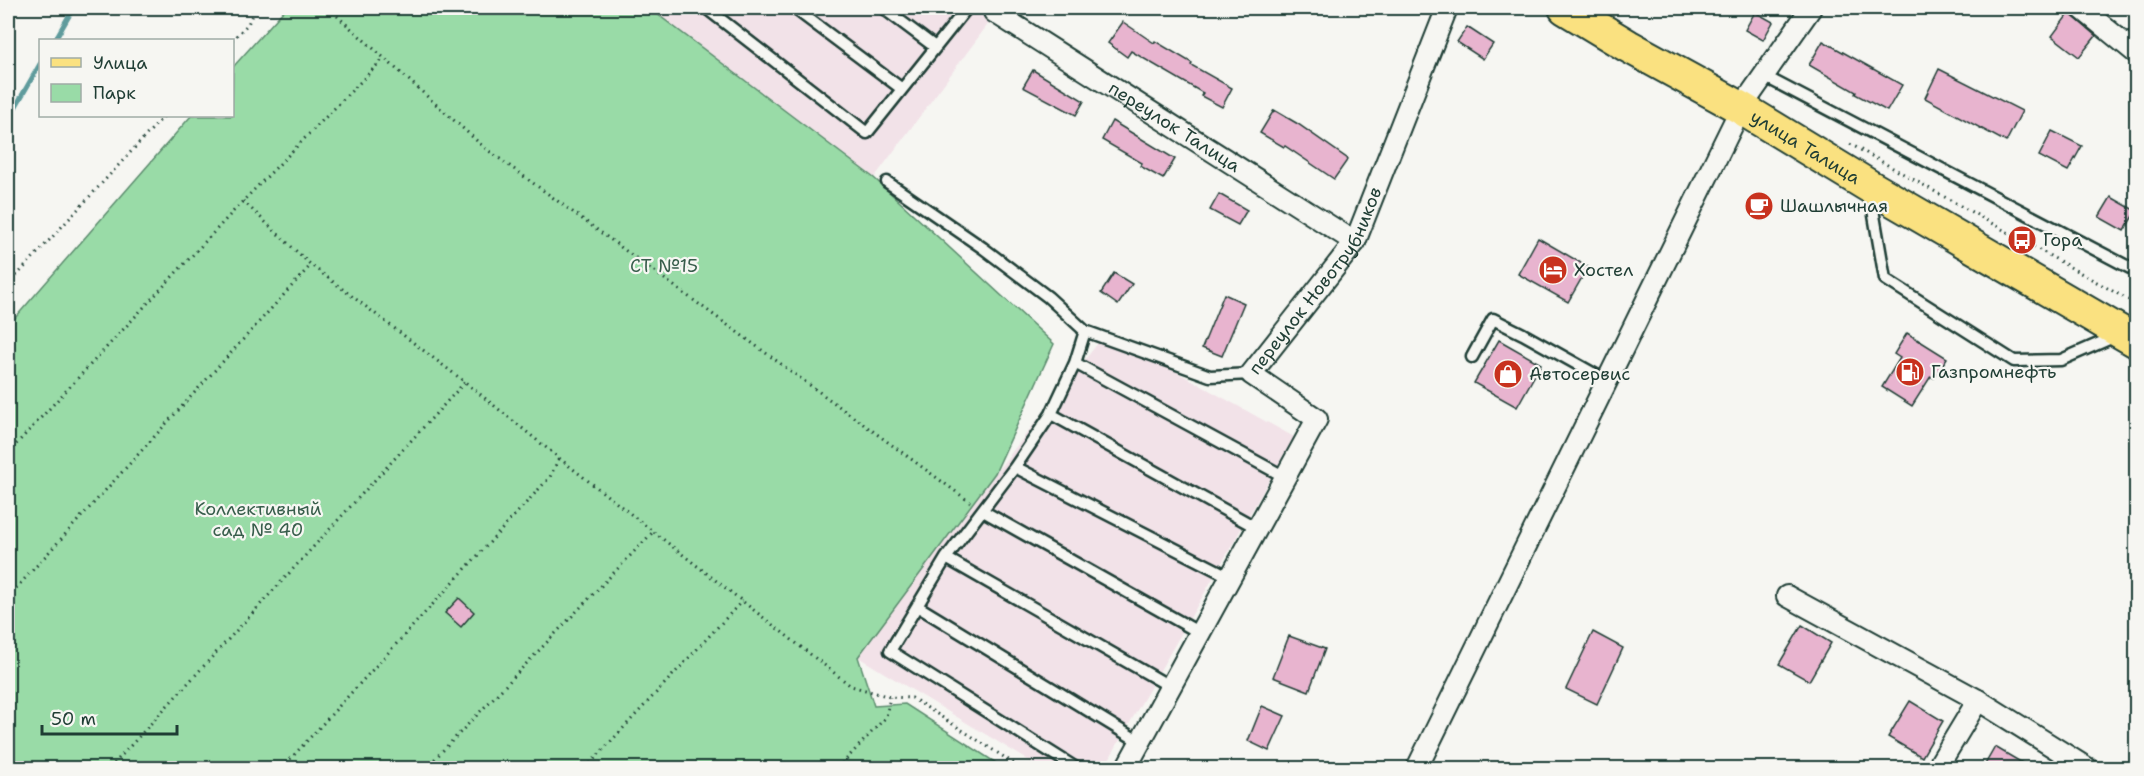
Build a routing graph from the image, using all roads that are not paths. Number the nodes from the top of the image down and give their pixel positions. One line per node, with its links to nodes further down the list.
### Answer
1 (706, 8): 13 (lane)
2 (794, 8): 13 (lane)
3 (883, 8): 10 (lane)
4 (967, 8): 10 (lane)
5 (1447, 8): 17 (street, переулок Новотрубников)
6 (1565, 8): 14 (main road, улица Талица)
7 (1811, 8): 12 (street)
8 (2081, 8): 11 (street)
9 (994, 12): 17 (street, переулок Талица)
10 (935, 47): 13 (lane)
11 (2136, 53)
12 (1764, 76): 14 (street); 18 (lane)
13 (902, 89)
14 (1741, 108): 16 (main road, улица Талица); 24 (street)
15 (887, 182): 19 (lane)
16 (1869, 186): 20 (main road, улица Талица); 20 (lane)
17 (1355, 242): 23 (street, переулок Новотрубников)
18 (2136, 272)
19 (1085, 331): 22 (lane); 23 (lane)
20 (2129, 337)
21 (1472, 357): 24 (lane)
22 (1075, 363): 25 (lane); 27 (lane)
23 (1251, 374): 27 (street, переулок Новотрубников)
24 (1607, 381): 40 (street)
25 (1051, 414): 26 (lane); 29 (lane)
26 (1016, 467): 28 (lane); 31 (lane)
27 (1285, 477): 29 (street, переулок Новотрубников)
28 (983, 511): 30 (lane); 34 (lane)
29 (1257, 528): 31 (street, переулок Новотрубников)
30 (946, 558): 33 (lane); 35 (lane)
31 (1230, 578): 34 (street, переулок Новотрубников)
32 (1787, 596): 36 (street)
33 (917, 606): 37 (lane); 38 (lane)
34 (1200, 633): 35 (street, переулок Новотрубников)
35 (1171, 687): 37 (street, переулок Новотрубников)
36 (1978, 700): 41 (street); 42 (street)
37 (1140, 742): 39 (street, переулок Новотрубников)
38 (1076, 768)
39 (1126, 768)
40 (1417, 768)
41 (1937, 768)
42 (2087, 768)

